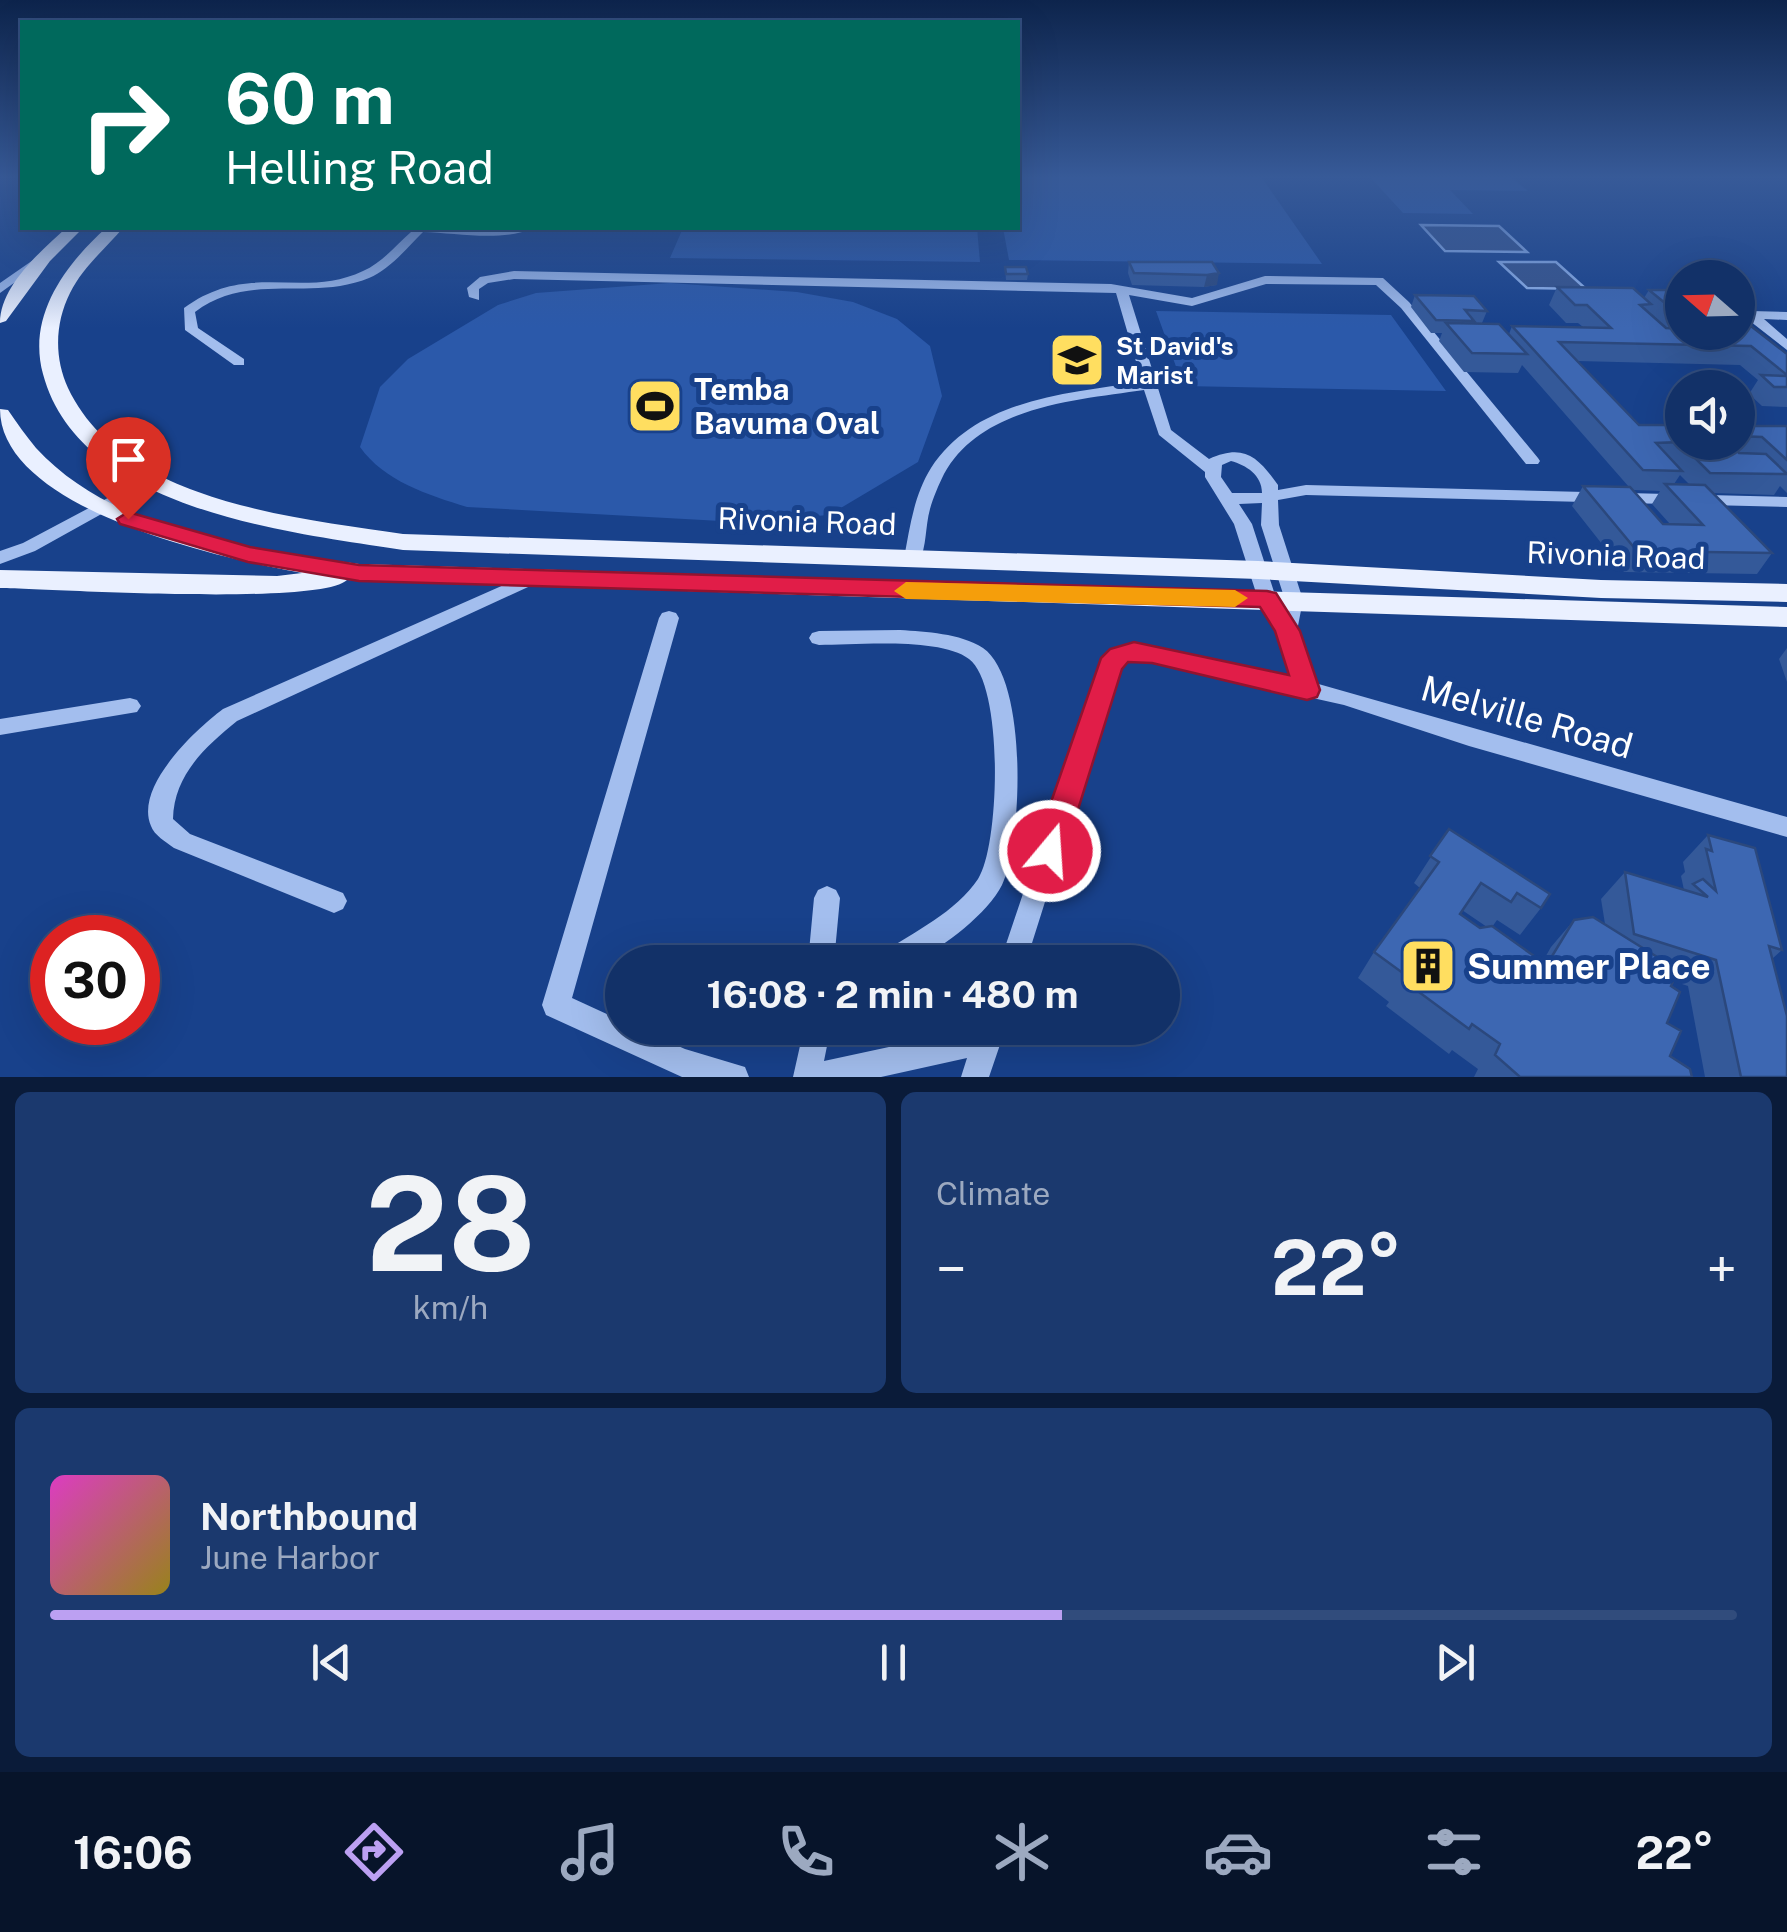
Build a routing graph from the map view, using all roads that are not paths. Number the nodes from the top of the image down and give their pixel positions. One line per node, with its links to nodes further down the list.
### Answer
1 (73, 230): 6 (main road)
2 (113, 230): 20 (main road, Rivonia Road)
3 (412, 230): 5 (street)
4 (471, 230): 5 (street)
5 (418, 231): 15 (street)
6 (44, 257): 7 (street); 12 (main road)
7 (0, 289)
8 (1121, 290): 9 (street); 16 (street); 18 (street)
9 (475, 297)
10 (1770, 316): 11 (street); 13 (street); 14 (street)
11 (1787, 316)
12 (0, 318)
13 (1787, 328)
14 (1787, 346)
15 (239, 362)
16 (1148, 385): 19 (street); 27 (street)
17 (0, 415): 24 (main road, Rivonia Road)
18 (1532, 461)
19 (1212, 468): 21 (street); 22 (street)
20 (154, 480): 24 (street); 25 (main road, Rivonia Road)
21 (1226, 498): 22 (street); 28 (street)
22 (1271, 498): 23 (street); 29 (street)
23 (1787, 502)
24 (102, 508): 26 (street); 30 (main road, Rivonia Road)
25 (268, 519): 27 (main road, Rivonia Road); 31 (main road)
26 (0, 558)
27 (913, 558): 28 (main road, Rivonia Road)
28 (1258, 570): 29 (main road, Rivonia Road); 34 (street)
29 (1286, 571): 33 (main road, Rivonia Road); 34 (street)
30 (359, 573): 31 (main road, Rivonia Road); 32 (main road)
31 (533, 578): 34 (main road, Rivonia Road); 43 (street)
32 (0, 579)
33 (1787, 593)
34 (1281, 600): 35 (main road, Rivonia Road); 38 (street)
35 (1787, 617)
36 (669, 618): 50 (street)
37 (818, 638): 45 (street)
38 (1307, 690): 41 (street, Melville Road); 46 (street, Melville Road)
39 (130, 706): 40 (street)
40 (0, 727)
41 (1787, 827)
42 (827, 898): 44 (street)
43 (334, 901)
44 (823, 945)
45 (914, 945)
46 (1019, 945)
47 (814, 1045): 51 (street)
48 (943, 1045): 52 (street)
49 (986, 1045): 53 (street)
50 (735, 1077)
51 (808, 1077)
52 (817, 1077)
53 (975, 1077)

